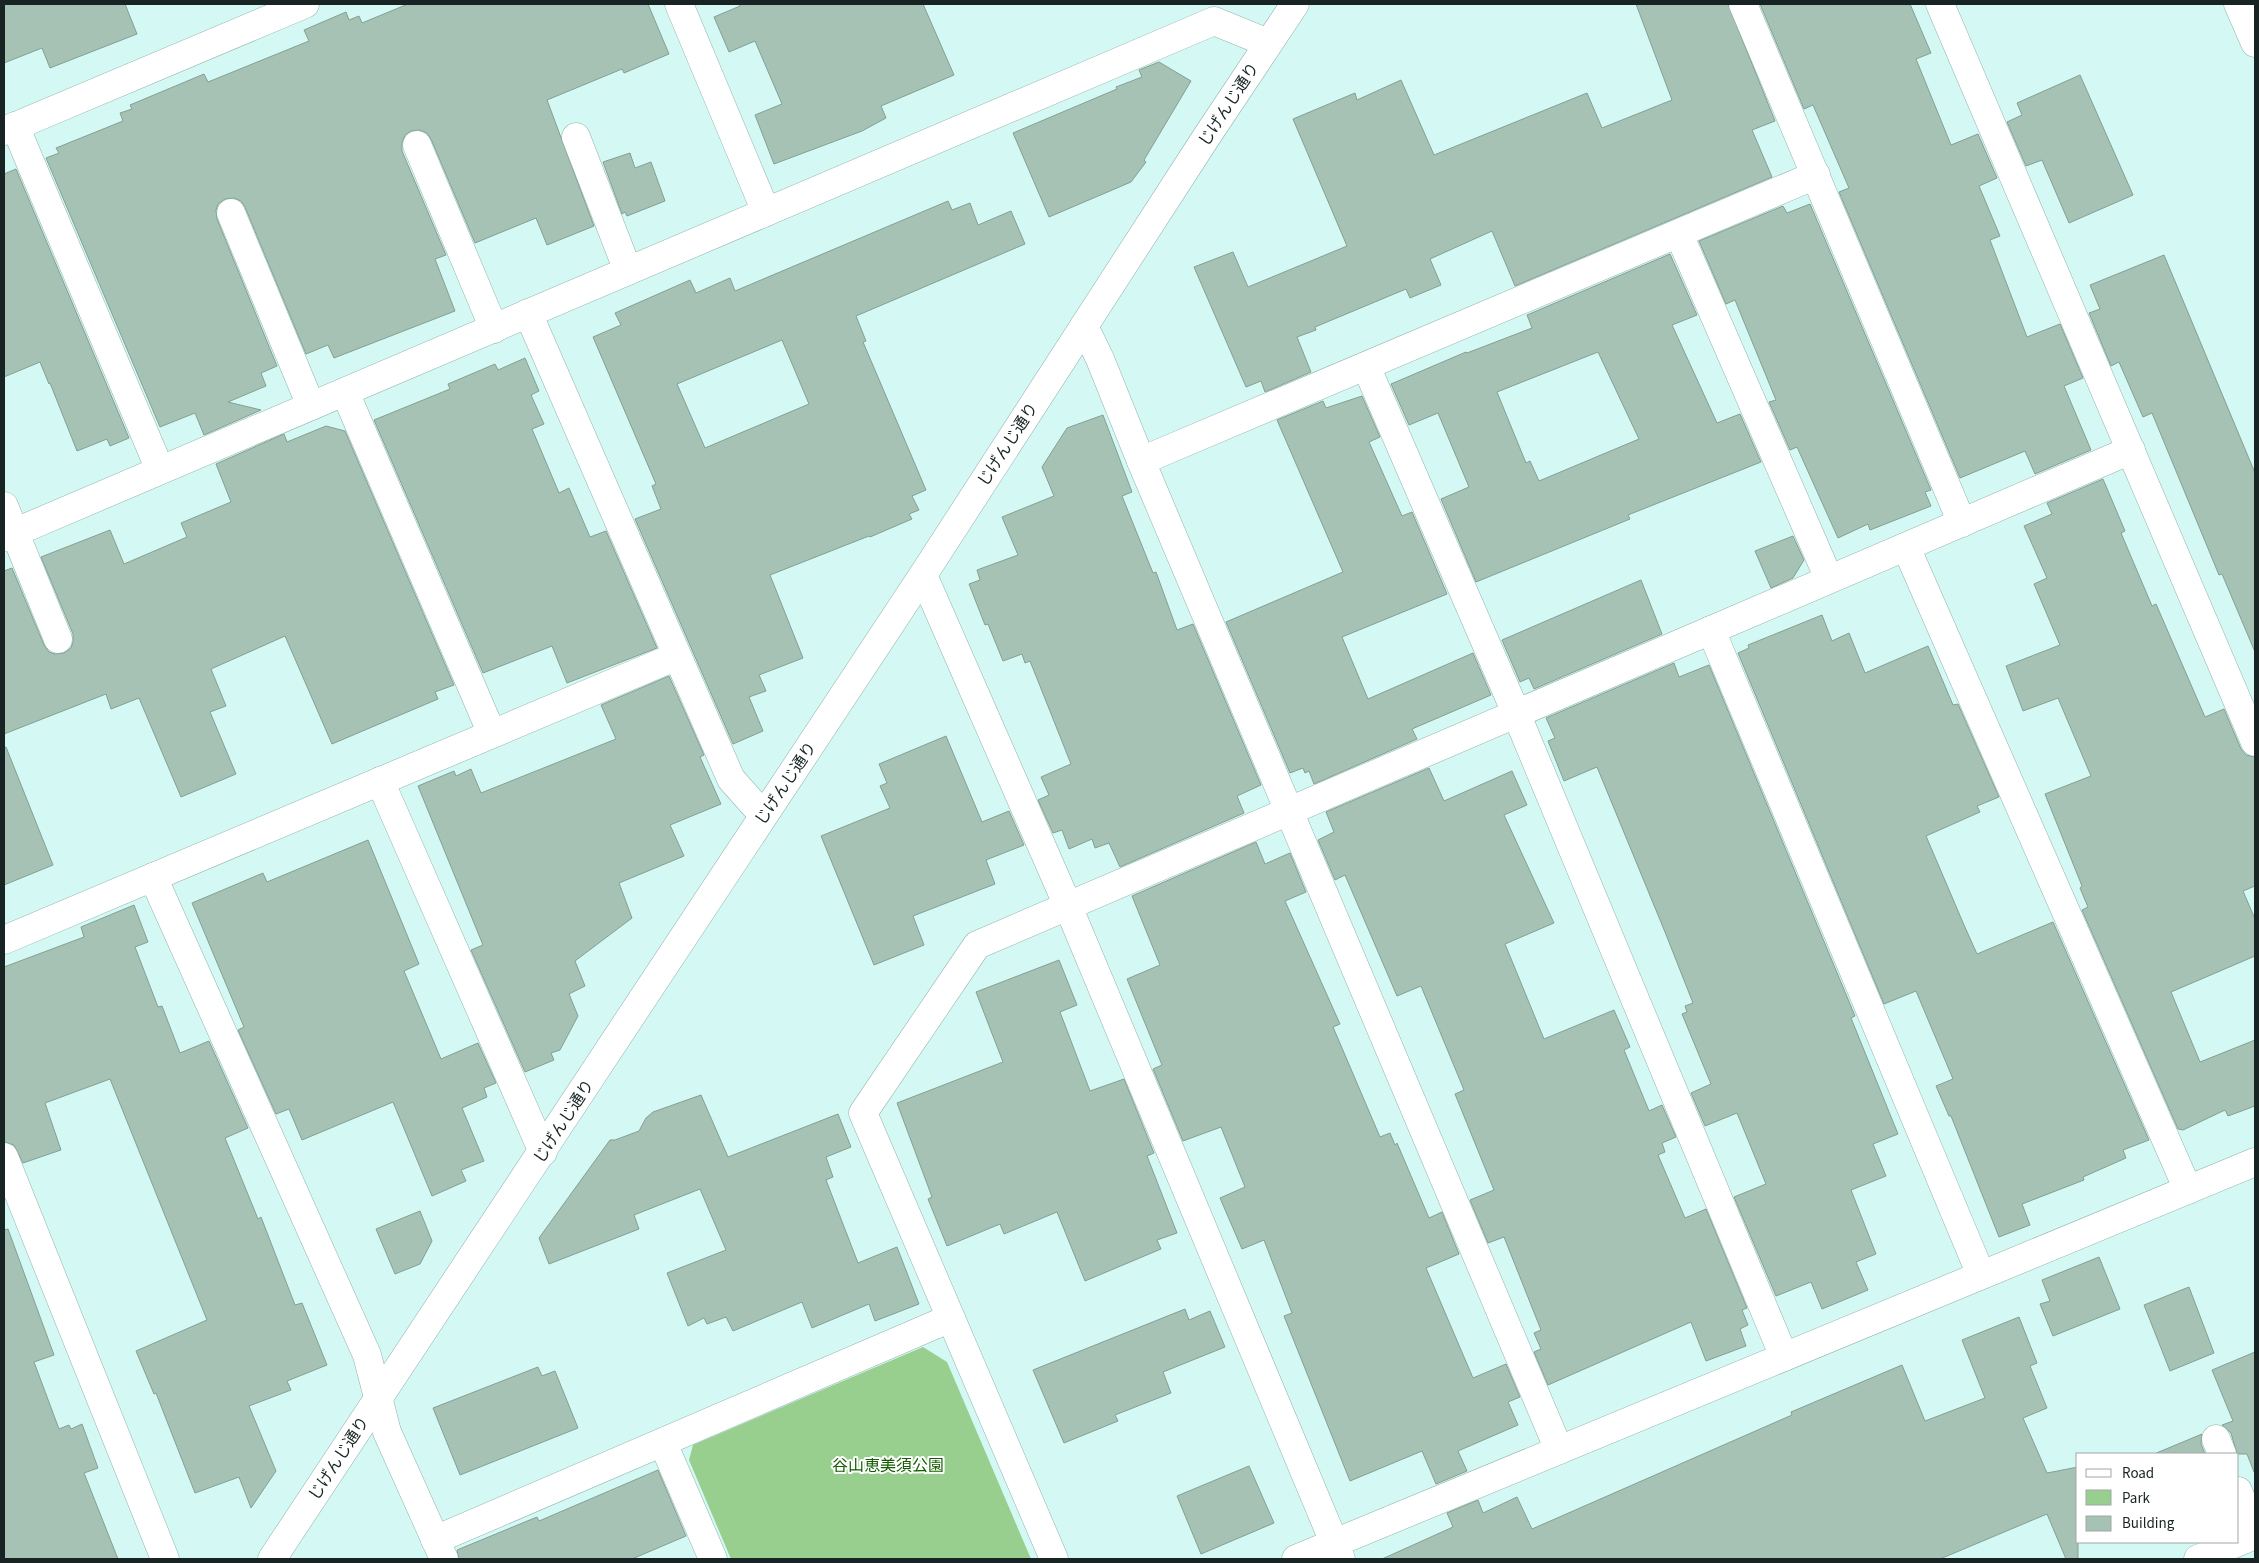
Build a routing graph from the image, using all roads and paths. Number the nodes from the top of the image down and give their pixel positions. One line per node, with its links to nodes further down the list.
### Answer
1 (305, 4): 8 (street)
2 (678, 4): 15 (street)
3 (1295, 4): 9 (street, じげんじ通り)
4 (1742, 4): 14 (street)
5 (1940, 4): 25 (street)
6 (2238, 4): 10 (street)
7 (1211, 12): 9 (street); 15 (street)
8 (249, 15): 11 (street)
9 (1268, 43): 20 (street, じげんじ通り)
10 (2255, 43)
11 (9, 128): 27 (street)
12 (576, 137): 18 (street)
13 (417, 144): 21 (street)
14 (1816, 175): 17 (street); 29 (street)
15 (766, 212): 18 (street)
16 (231, 213): 24 (street)
17 (1679, 234): 22 (street); 33 (street)
18 (628, 271): 19 (street)
19 (528, 313): 21 (street); 36 (street)
20 (1084, 326): 26 (street); 32 (street, じげんじ通り)
21 (494, 329): 23 (street)
22 (1366, 366): 26 (street); 37 (street)
23 (345, 392): 24 (street); 38 (street)
24 (311, 406): 27 (street)
25 (2131, 450): 29 (street); 39 (street)
26 (1141, 461): 41 (street)
27 (160, 470): 30 (street)
28 (4, 506): 30 (street)
29 (1962, 523): 31 (street)
30 (9, 535): 35 (street)
31 (1906, 547): 33 (street); 49 (street)
32 (923, 575): 42 (street, じげんじ通り); 44 (street)
33 (1830, 579): 34 (street)
34 (1711, 630): 37 (street); 50 (street)
35 (58, 639)
36 (677, 656): 38 (street); 42 (street)
37 (1516, 714): 41 (street); 52 (street)
38 (492, 734): 40 (street)
39 (2255, 742)
40 (380, 781): 43 (street); 46 (street)
41 (1290, 810): 44 (street); 55 (street)
42 (763, 815): 46 (street, じげんじ通り)
43 (153, 877): 45 (street); 53 (street)
44 (1068, 906): 51 (street); 61 (street)
45 (4, 940)
46 (543, 1152): 53 (street, じげんじ通り)
47 (4, 1157): 62 (street)
48 (2255, 1162): 49 (street)
49 (2188, 1190): 50 (street)
50 (1981, 1275): 52 (street)
51 (951, 1318): 54 (street); 65 (street)
52 (1784, 1357): 55 (street)
53 (378, 1397): 60 (street); 63 (street, じげんじ通り)
54 (663, 1443): 60 (street); 64 (street)
55 (1559, 1450): 61 (street)
56 (2239, 1494): 57 (street)
57 (2255, 1534): 58 (street)
58 (2239, 1541)
59 (2234, 1543): 67 (street)
60 (440, 1549)
61 (1338, 1551): 66 (street)
62 (165, 1559)
63 (272, 1559)
64 (713, 1559)
65 (1054, 1559)
66 (1296, 1559)
67 (2198, 1559)

